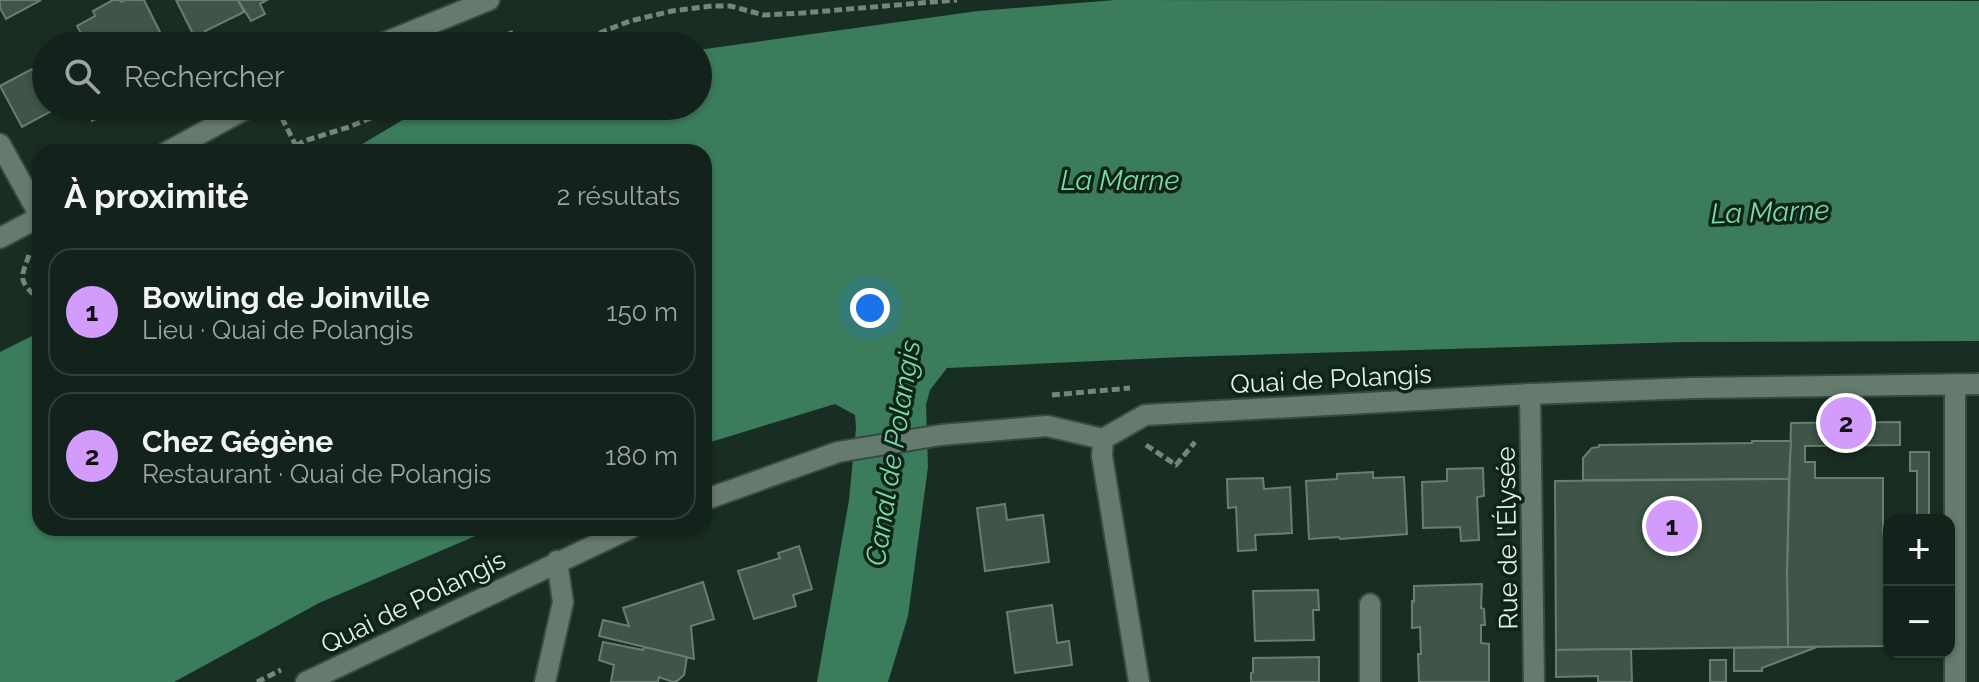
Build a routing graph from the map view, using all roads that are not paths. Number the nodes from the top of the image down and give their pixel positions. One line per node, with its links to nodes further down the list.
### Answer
1 (489, 0): 2 (street)
2 (410, 32)
3 (225, 120): 5 (street)
4 (0, 144): 6 (street)
5 (182, 144)
6 (32, 202)
7 (32, 220): 8 (street)
8 (0, 238)
9 (1955, 384): 10 (street, Quai de Polangis); 11 (street, Quai de Polangis); 22 (street)
10 (1979, 384)
11 (1530, 394): 12 (street, Quai de Polangis); 21 (street, Rue de l'Élysée)
12 (1103, 439): 13 (street); 19 (street)
13 (712, 497)
14 (613, 536): 15 (street, Quai de Polangis)
15 (557, 561): 17 (street, Quai de Polangis); 18 (street)
16 (1370, 604): 20 (street)
17 (306, 682)
18 (545, 682)
19 (1139, 682)
20 (1370, 682)
21 (1534, 682)
22 (1955, 682)

